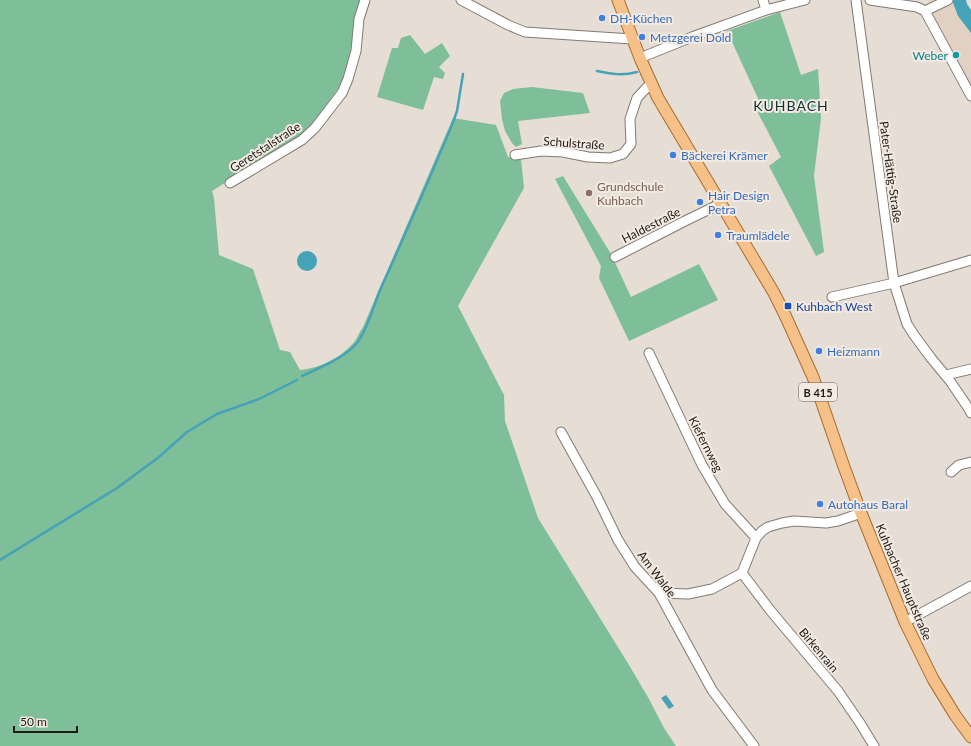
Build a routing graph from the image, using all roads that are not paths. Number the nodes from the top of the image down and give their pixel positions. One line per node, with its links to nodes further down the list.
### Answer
1 (364, 0): 16 (street, Geretstalstraße)
2 (462, 0): 11 (street)
3 (618, 0): 11 (main road, Kuhbacher Hauptstraße / B 415)
4 (763, 0): 9 (street)
5 (805, 0): 9 (street)
6 (856, 0): 20 (street, Pater-Hättig-Straße)
7 (870, 0): 10 (street)
8 (948, 0): 10 (street)
9 (766, 10): 12 (street)
10 (925, 11): 14 (street)
11 (632, 38): 12 (main road, Kuhbacher Hauptstraße / B 415)
12 (640, 58): 13 (main road, Kuhbacher Hauptstraße / B 415)
13 (651, 83): 15 (street, Schulstraße); 17 (main road, Kuhbacher Hauptstraße / B 415)
14 (971, 96)
15 (515, 155)
16 (230, 183)
17 (720, 204): 18 (street, Haldestraße); 29 (main road, Kuhbacher Hauptstraße / B 415)
18 (615, 257)
19 (971, 260): 20 (street)
20 (894, 283): 21 (street); 24 (street, Pater-Hättig-Straße)
21 (832, 297)
22 (649, 353): 30 (street, Kiefernweg)
23 (971, 369): 24 (street)
24 (946, 376): 25 (street, Pater-Hättig-Straße)
25 (971, 413)
26 (561, 432): 33 (street, Am Walde)
27 (971, 462): 28 (street)
28 (951, 472)
29 (860, 512): 30 (street); 34 (main road, Kuhbacher Hauptstraße / B 415)
30 (756, 538): 31 (street)
31 (742, 573): 33 (street); 37 (street, Birkenrain)
32 (971, 586): 34 (street)
33 (660, 592): 36 (street, Am Walde)
34 (905, 622): 35 (main road, Kuhbacher Hauptstraße / B 415)
35 (971, 737)
36 (754, 746)
37 (874, 746)

